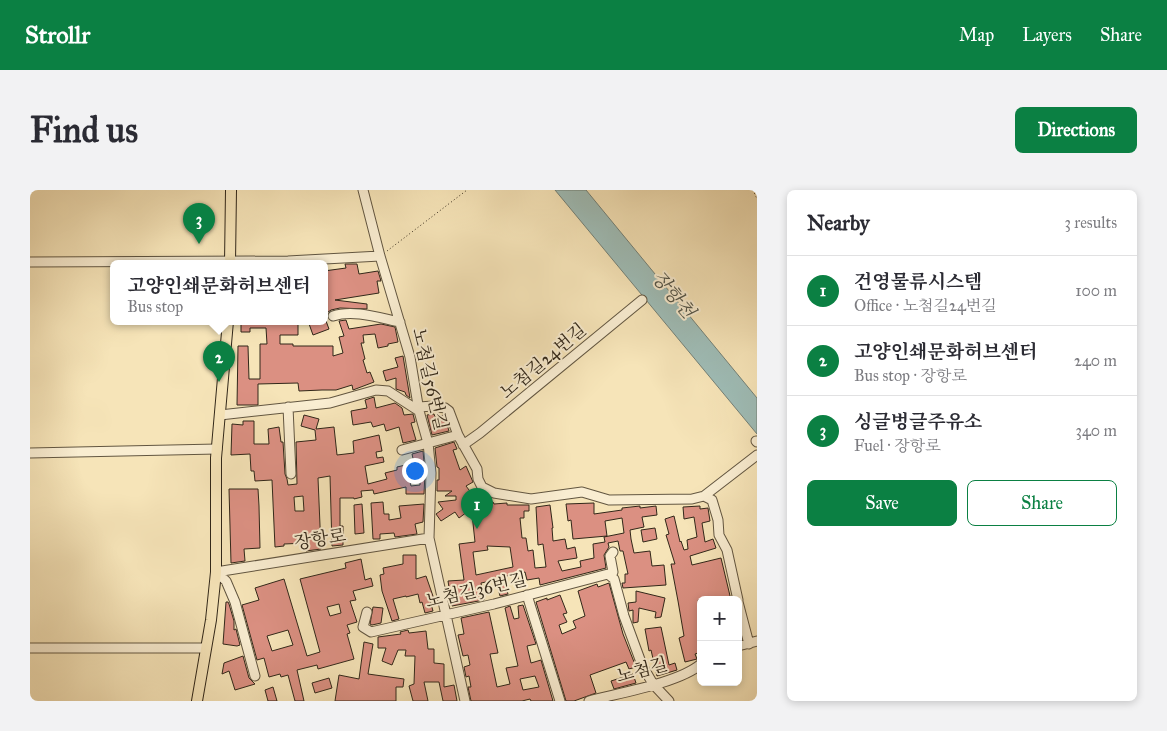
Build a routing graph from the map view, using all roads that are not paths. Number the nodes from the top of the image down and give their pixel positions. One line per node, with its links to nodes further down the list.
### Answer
1 (231, 190): 4 (main road)
2 (363, 190): 3 (street, 노첨길56번길)
3 (380, 256): 5 (street); 10 (street, 노첨길56번길)
4 (230, 260)
5 (306, 260)
6 (30, 262): 7 (street)
7 (110, 262)
8 (642, 300): 17 (street, 노첨길24번길)
9 (333, 316): 10 (street, 노첨길56번길)
10 (400, 322): 13 (street, 노첨길56번길)
11 (228, 325): 14 (main road)
12 (288, 407): 13 (street); 14 (street); 22 (street)
13 (419, 409): 15 (street); 16 (street, 노첨길56번길)
14 (220, 415): 18 (main road)
15 (458, 435): 16 (street); 17 (street)
16 (428, 443): 19 (street, 노첨길56번길); 24 (street, 노첨길56번길)
17 (463, 445): 23 (street)
18 (217, 449): 20 (street); 26 (main road)
19 (402, 450)
20 (30, 453)
21 (757, 455): 23 (street)
22 (291, 474)
23 (704, 496): 29 (street)
24 (429, 538): 26 (street, 장항로); 32 (street, 노첨길56번길)
25 (613, 552): 27 (street)
26 (216, 572): 35 (main road); 37 (street)
27 (611, 576): 28 (street, 노첨길36번길); 38 (street)
28 (527, 595): 32 (street, 노첨길36번길); 41 (street)
29 (737, 596)
30 (367, 612): 32 (street, 노첨길36번길)
31 (742, 612): 33 (street)
32 (445, 615): 40 (street, 노첨길56번길)
33 (753, 643)
34 (30, 648): 35 (street)
35 (206, 648): 39 (main road)
36 (697, 667): 38 (street, 노첨길)
37 (255, 676)
38 (653, 684): 42 (street, 노첨길); 43 (street)
39 (197, 701)
40 (465, 701)
41 (560, 701)
42 (589, 701)
43 (670, 701)

